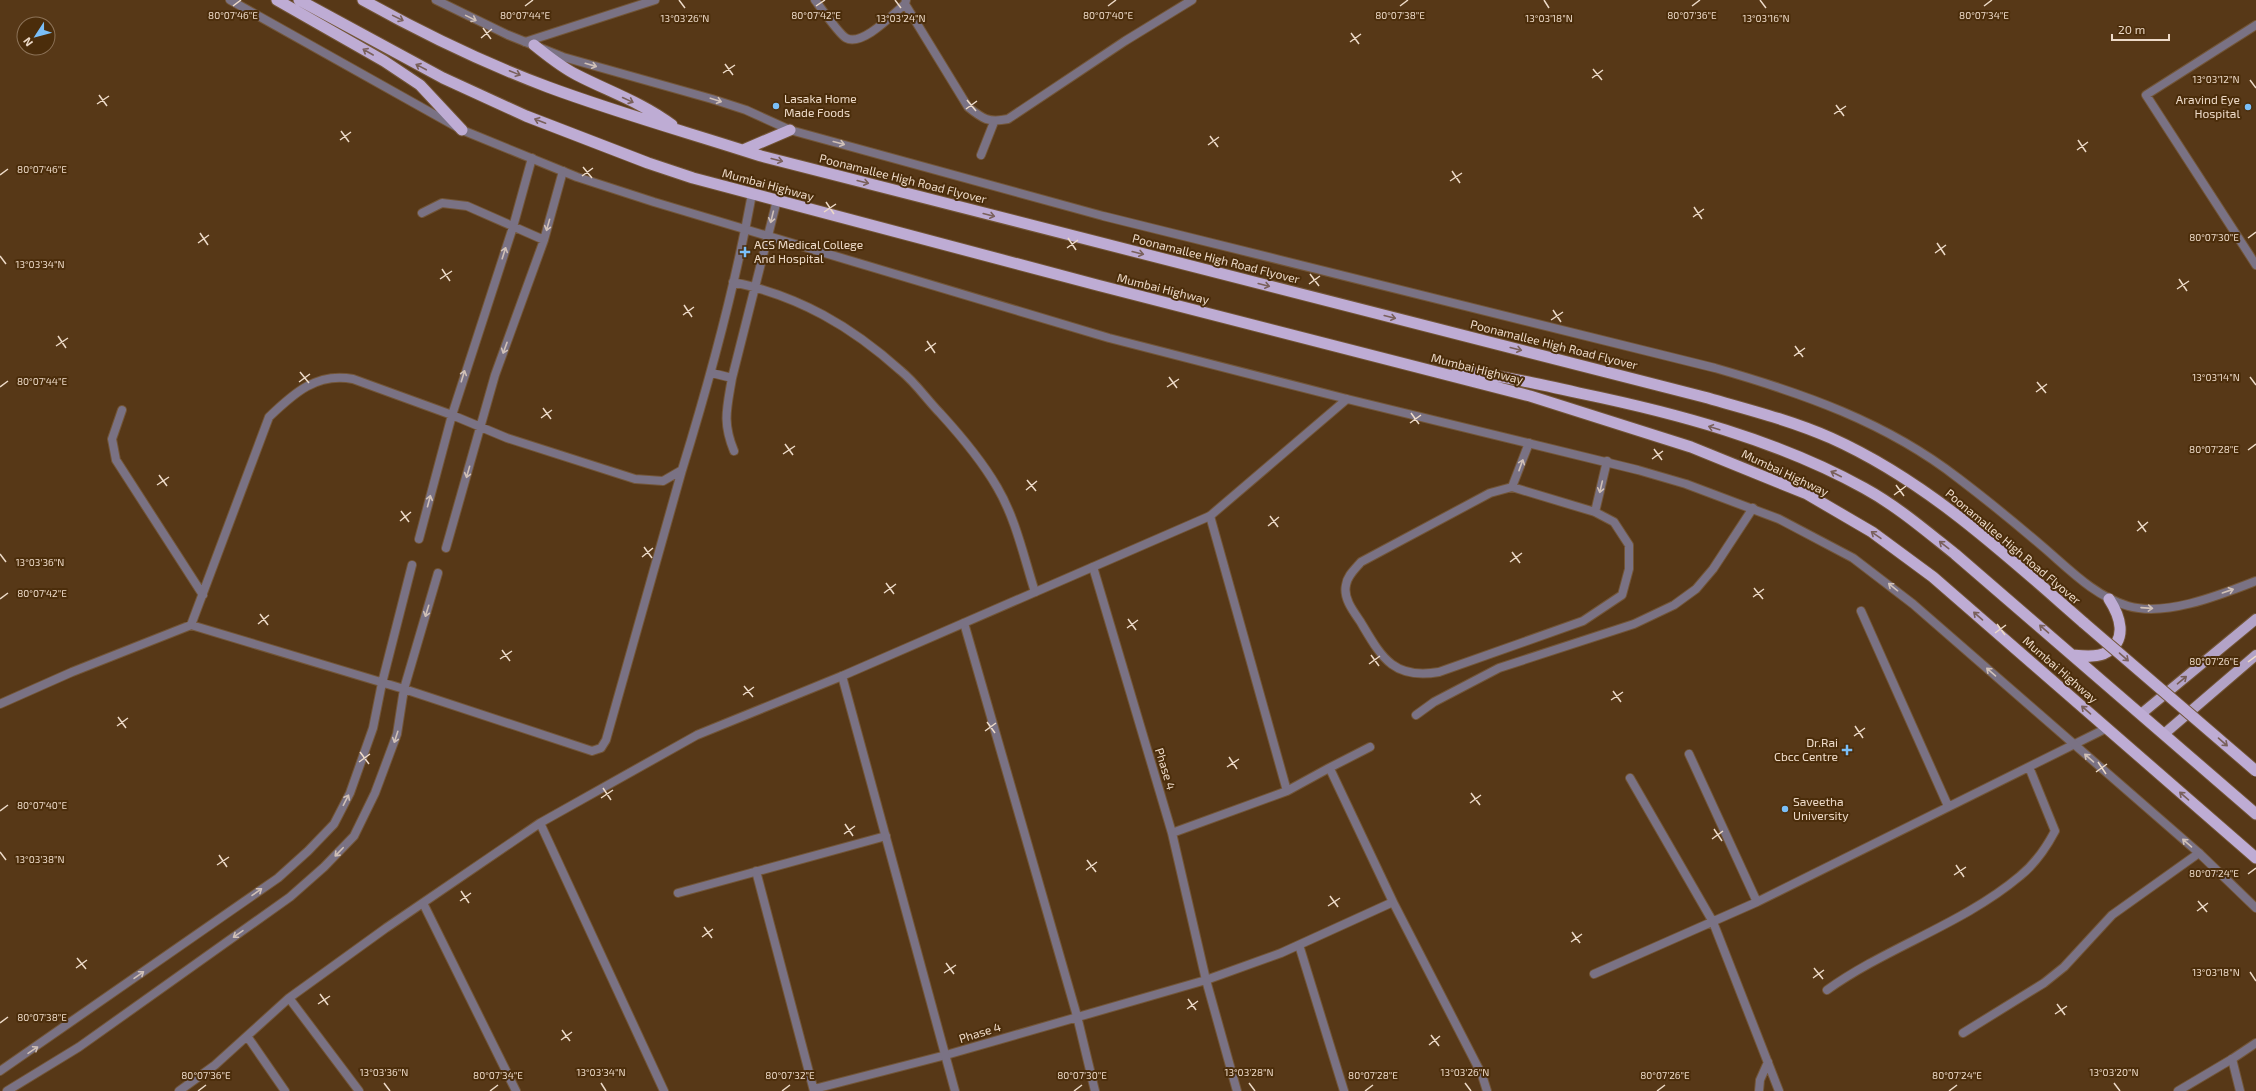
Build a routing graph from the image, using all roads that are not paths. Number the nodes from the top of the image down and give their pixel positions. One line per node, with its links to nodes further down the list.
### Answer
1 (230, 0): 13 (street)
2 (277, 0): 13 (highway, one-way to 2)
3 (299, 0): 20 (highway, Mumbai Highway, one-way to 3)
4 (363, 0): 15 (highway, one-way to 15)
5 (436, 0): 11 (street, one-way to 11)
6 (655, 0): 11 (street)
7 (814, 0): 9 (street)
8 (1192, 0): 12 (street)
9 (906, 2): 12 (street)
10 (2256, 25): 27 (street)
11 (529, 44): 14 (street, one-way to 14); 15 (highway, one-way to 15)
12 (994, 122): 17 (street)
13 (462, 130): 18 (street)
14 (790, 130): 16 (highway); 53 (street, one-way to 53)
15 (680, 132): 16 (highway)
16 (743, 150): 73 (highway, Poonamallee High Road Flyover, one-way to 73, bridge)
17 (981, 155)
18 (532, 158): 19 (street); 23 (street)
19 (563, 171): 24 (street); 26 (street, one-way to 26)
20 (752, 194): 21 (highway, Mumbai Highway); 24 (street)
21 (777, 200): 25 (street, one-way to 25); 30 (highway, Mumbai Highway)
22 (422, 213): 23 (street)
23 (513, 226): 26 (street); 35 (street, one-way to 23)
24 (746, 229): 25 (street); 28 (street)
25 (768, 235): 29 (street); 33 (street)
26 (544, 240): 36 (street, one-way to 36)
27 (2256, 265)
28 (733, 282): 29 (street); 31 (street)
29 (754, 287): 32 (street); 51 (street)
30 (1420, 368): 59 (highway, one-way to 30); 66 (highway, Mumbai Highway, one-way to 30)
31 (712, 374): 32 (street); 40 (street)
32 (732, 378): 38 (street)
33 (1347, 399): 37 (street); 44 (street)
34 (122, 410): 52 (street)
35 (452, 415): 36 (street); 45 (street, one-way to 35); 52 (street)
36 (481, 427): 40 (street); 46 (street, one-way to 46)
37 (1529, 443): 39 (street); 41 (street, one-way to 37)
38 (734, 451)
39 (1607, 461): 42 (street); 43 (street, one-way to 43)
40 (682, 470): 62 (street)
41 (1512, 488): 43 (street); 43 (street)
42 (1753, 508): 65 (street); 68 (street, one-way to 42)
43 (1595, 512)
44 (1210, 516): 48 (street); 75 (street)
45 (419, 539)
46 (446, 548)
47 (412, 564): 61 (street)
48 (1093, 567): 51 (street); 79 (street, Phase 4)
49 (438, 573): 62 (street, one-way to 62)
50 (2256, 581): 53 (street, one-way to 50)
51 (1035, 592): 56 (street)
52 (203, 595): 57 (street)
53 (2110, 599): 59 (highway)
54 (1861, 611): 76 (street)
55 (2256, 619): 64 (main road, one-way to 55)
56 (964, 623): 60 (street); 95 (street)
57 (191, 625): 61 (street); 63 (street)
58 (2256, 654): 67 (main road)
59 (2073, 655): 64 (highway)
60 (842, 676): 78 (street); 80 (street)
61 (382, 683): 62 (street); 102 (street, one-way to 61)
62 (404, 689): 104 (street, one-way to 104)
63 (0, 704)
64 (2141, 714): 67 (highway)
65 (1416, 715)
66 (2106, 728): 68 (street); 82 (highway, Mumbai Highway, one-way to 66)
67 (2164, 734): 77 (highway)
68 (2073, 744): 71 (street); 81 (street, one-way to 68)
69 (1370, 747): 72 (street)
70 (1689, 754): 86 (street)
71 (2029, 767): 76 (street); 93 (street)
72 (1329, 768): 75 (street); 85 (street)
73 (2256, 771)
74 (1630, 778): 89 (street)
75 (1287, 790): 79 (street)
76 (1948, 806): 86 (street)
77 (2256, 814)
78 (540, 823): 87 (street); 109 (street)
79 (1172, 833): 92 (street, Phase 4)
80 (886, 836): 83 (street); 99 (street)
81 (2199, 853): 88 (street); 96 (street)
82 (2256, 858)
83 (756, 871): 84 (street); 103 (street)
84 (678, 893)
85 (1393, 902): 90 (street); 114 (street)
86 (1757, 902): 89 (street)
87 (423, 903): 94 (street); 108 (street)
88 (2256, 908)
89 (1713, 922): 91 (street); 101 (street)
90 (1299, 945): 92 (street); 113 (street)
91 (1594, 974)
92 (1206, 980): 95 (street, Phase 4); 112 (street, Phase 4)
93 (1827, 990)
94 (289, 998): 97 (street); 107 (street)
95 (1077, 1016): 99 (street, Phase 4); 111 (street)
96 (1963, 1033)
97 (247, 1036): 105 (street); 106 (street)
98 (2256, 1043): 100 (street)
99 (946, 1055): 103 (street, Phase 4); 110 (street)
100 (2232, 1059): 117 (street); 118 (street)
101 (1768, 1062): 115 (street); 116 (street)
102 (0, 1071)
103 (814, 1090)
104 (7, 1091)
105 (179, 1091)
106 (285, 1091)
107 (359, 1091)
108 (516, 1091)
109 (664, 1091)
110 (955, 1091)
111 (1095, 1091)
112 (1237, 1091)
113 (1344, 1091)
114 (1487, 1091)
115 (1759, 1091)
116 (1779, 1091)
117 (2178, 1091)
118 (2240, 1091)

